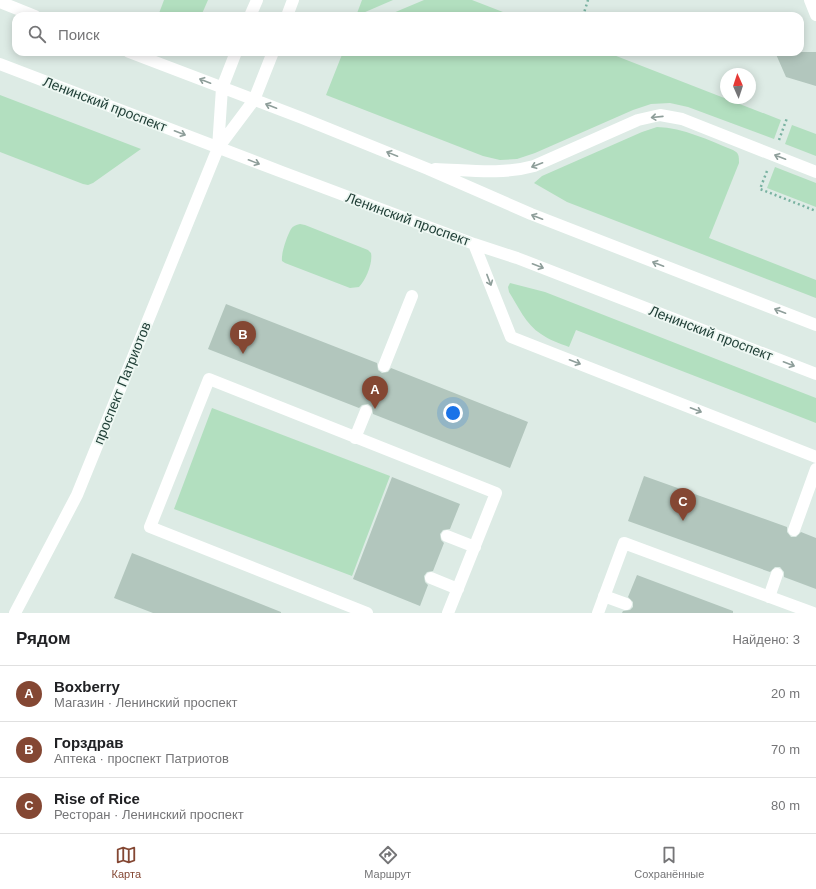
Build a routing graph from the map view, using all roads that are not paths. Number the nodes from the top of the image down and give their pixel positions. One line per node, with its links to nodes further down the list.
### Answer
1 (257, 0): 6 (street)
2 (293, 0): 7 (street)
3 (810, 0): 8 (street)
4 (0, 2): 5 (street)
5 (25, 12)
6 (252, 12)
7 (288, 12)
8 (816, 15)
9 (139, 56): 13 (street, one-way to 9)
10 (234, 56): 13 (street, проспект Патриотов)
11 (271, 56): 14 (street, проспект Патриотов)
12 (0, 64): 15 (street, Ленинский проспект, one-way to 15)
13 (222, 88): 14 (street); 15 (street, проспект Патриотов)
14 (254, 100): 15 (street, проспект Патриотов); 16 (street, one-way to 14)
15 (218, 148): 18 (street, Ленинский проспект, one-way to 18); 36 (street, проспект Патриотов)
16 (428, 169): 17 (street, one-way to 16); 20 (street, one-way to 16)
17 (816, 172)
18 (474, 244): 22 (street, Ленинский проспект, one-way to 22); 25 (street, one-way to 25)
19 (412, 296): 21 (street)
20 (816, 325)
21 (384, 366)
22 (816, 374)
23 (366, 411): 24 (street)
24 (355, 438): 29 (street); 37 (street)
25 (816, 457)
26 (816, 469): 27 (street)
27 (794, 530)
28 (447, 536): 29 (street)
29 (475, 547): 32 (street)
30 (777, 574): 34 (street)
31 (431, 578): 32 (street)
32 (458, 589): 38 (street)
33 (604, 596): 34 (street); 35 (street); 39 (street)
34 (769, 596): 40 (street)
35 (626, 604)
36 (17, 613)
37 (367, 613)
38 (448, 613)
39 (598, 613)
40 (813, 613)

